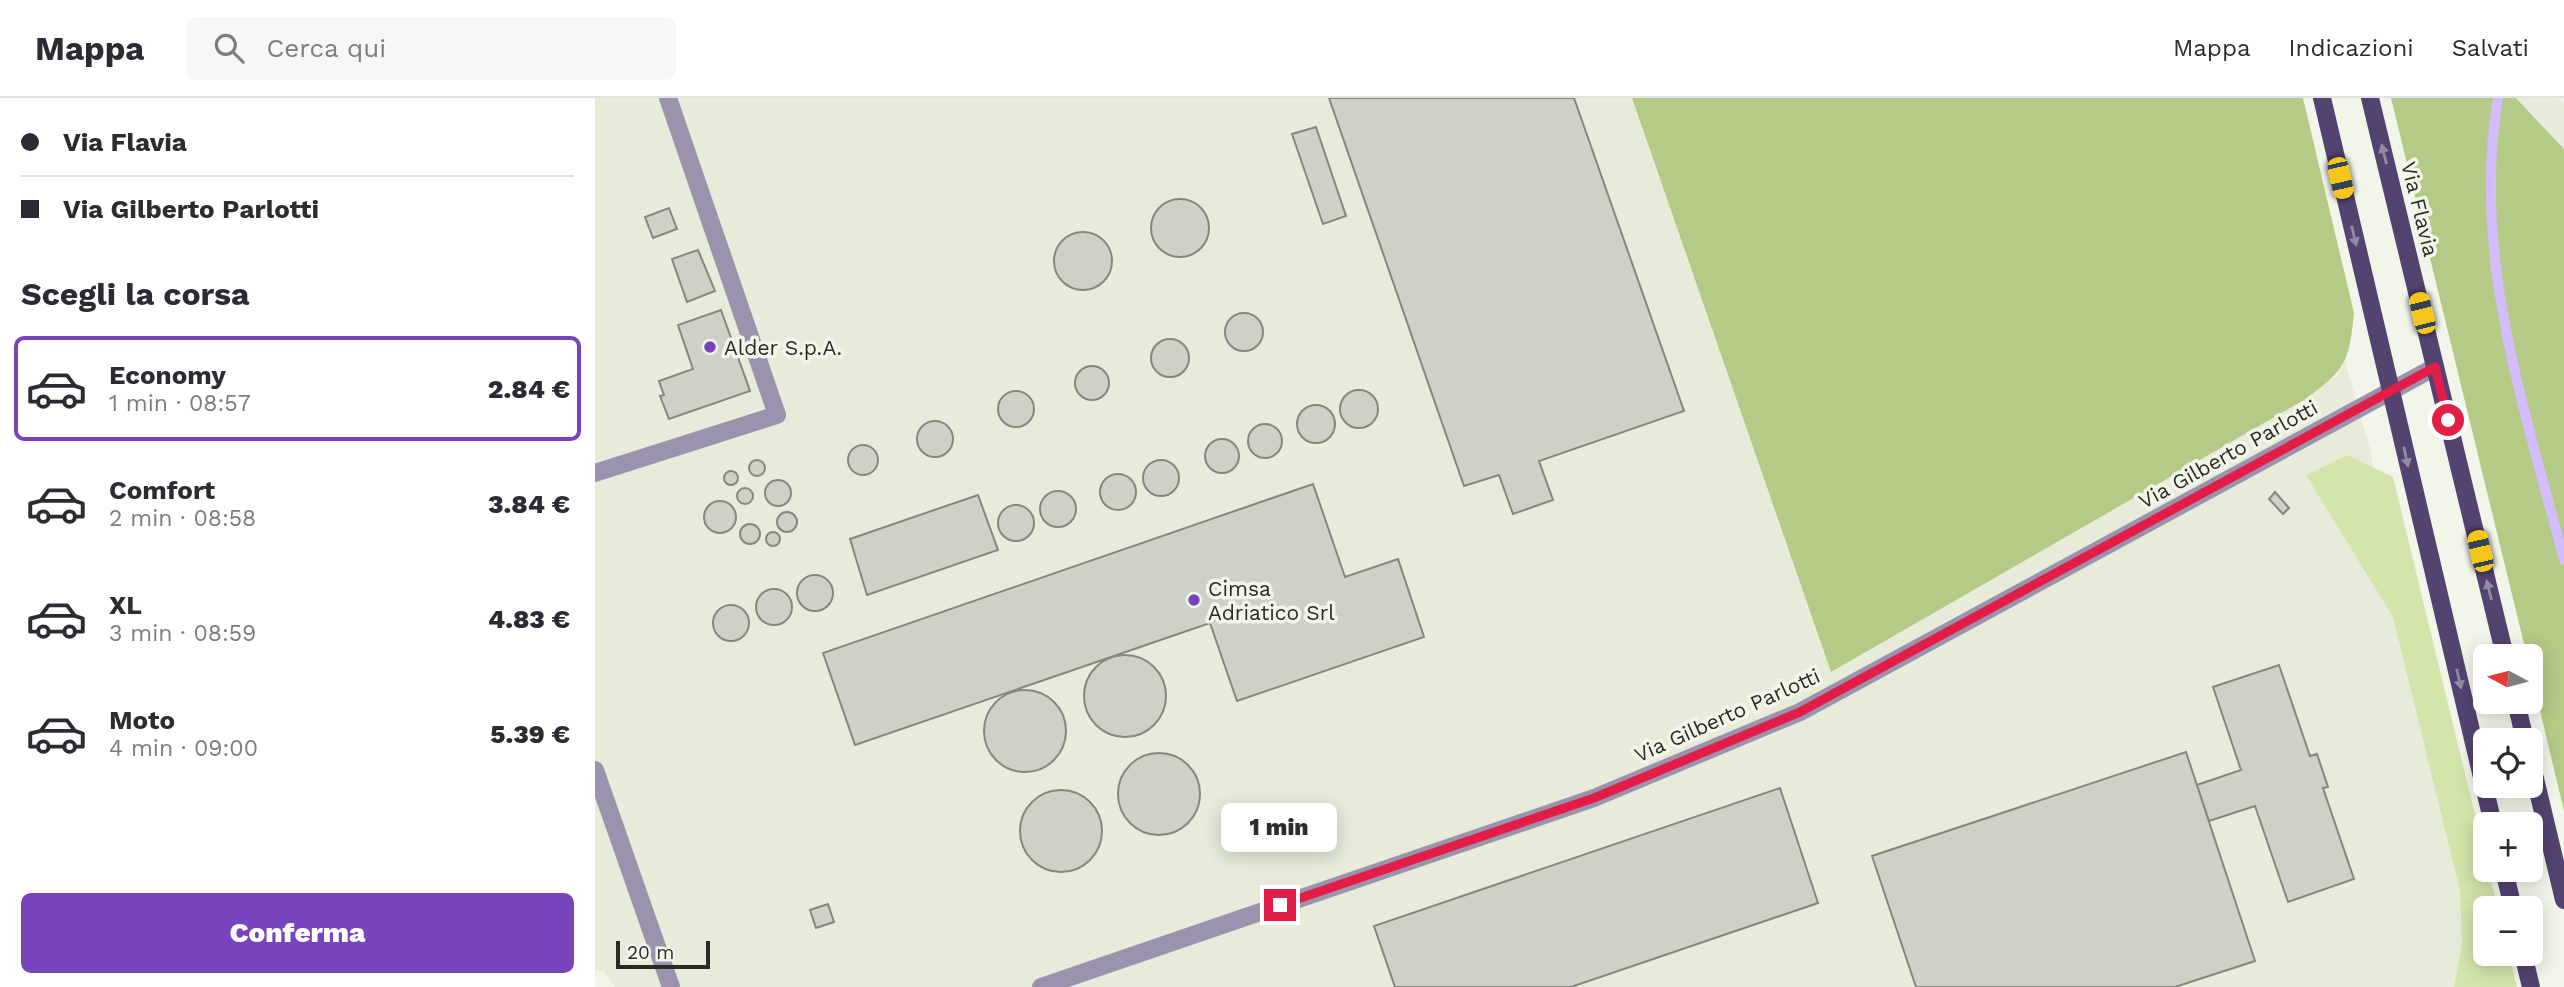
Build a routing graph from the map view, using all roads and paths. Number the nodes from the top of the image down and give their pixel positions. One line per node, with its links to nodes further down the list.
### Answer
1 (668, 98): 6 (street)
2 (2322, 98): 5 (main road, one-way to 5)
3 (2370, 98): 4 (main road, Via Flavia, one-way to 3)
4 (2435, 367): 5 (street, Via Gilberto Parlotti); 7 (main road, Via Flavia, one-way to 4)
5 (2391, 391): 10 (main road, one-way to 10); 14 (street, Via Gilberto Parlotti)
6 (595, 473)
7 (2502, 644)
8 (595, 770): 13 (street)
9 (2540, 798): 11 (main road)
10 (2490, 812)
11 (2564, 900)
12 (2526, 966): 15 (main road)
13 (671, 987)
14 (1041, 987)
15 (2531, 987)

